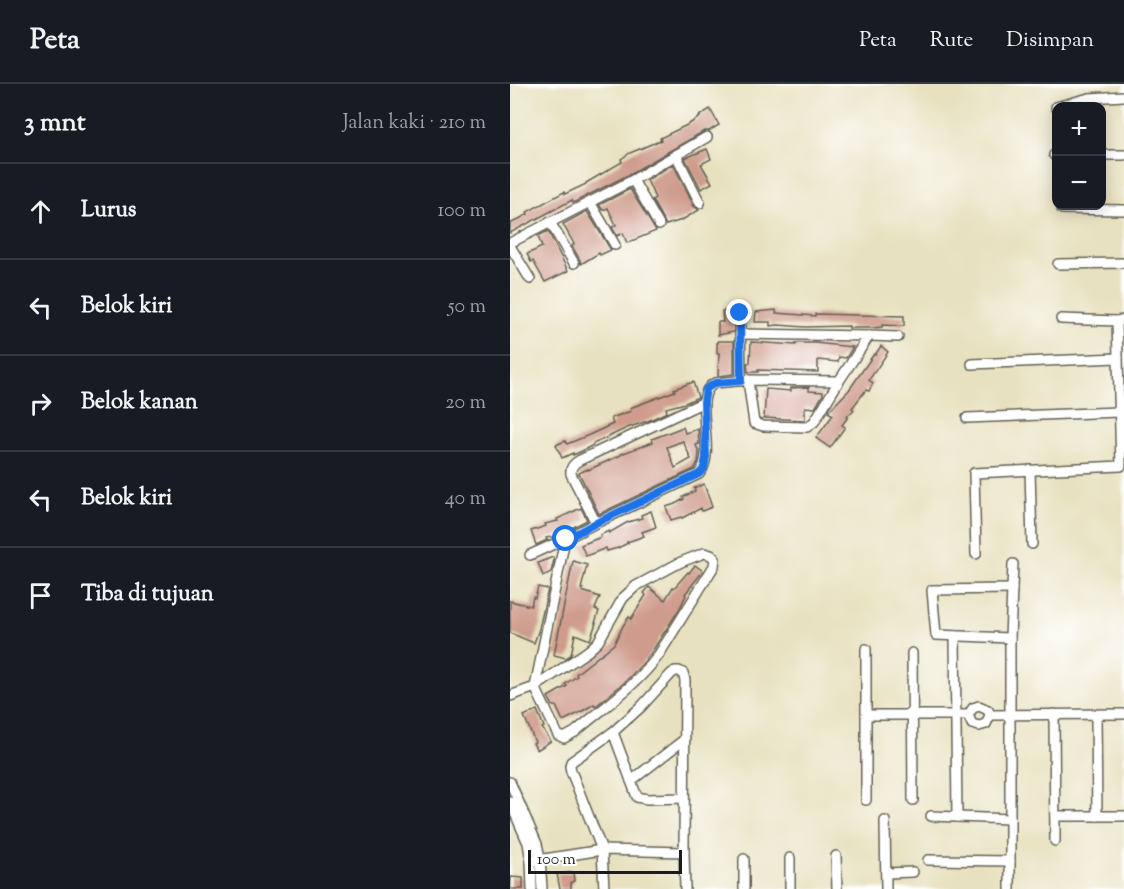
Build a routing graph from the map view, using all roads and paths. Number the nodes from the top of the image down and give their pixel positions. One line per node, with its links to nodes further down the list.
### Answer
1 (1124, 96): 2 (street)
2 (1072, 102)
3 (707, 137): 4 (street)
4 (676, 155): 7 (street); 9 (street)
5 (1106, 155): 6 (street)
6 (1124, 155)
7 (633, 180): 8 (street); 13 (street)
8 (590, 202): 12 (street); 15 (street)
9 (700, 203)
10 (1106, 210): 11 (street)
11 (1124, 210)
12 (550, 222): 14 (street); 17 (street)
13 (659, 225)
14 (510, 245): 19 (street)
15 (615, 245)
16 (1124, 262): 18 (street)
17 (574, 263)
18 (1058, 264)
19 (530, 279)
20 (740, 313): 23 (street)
21 (1060, 319): 22 (street)
22 (1120, 320): 26 (street)
23 (740, 334): 24 (street); 28 (street)
24 (869, 336): 25 (street); 29 (street)
25 (898, 337)
26 (1118, 358): 27 (street); 31 (street)
27 (972, 364)
28 (745, 381): 29 (street); 29 (street); 30 (street)
29 (839, 381)
30 (704, 402): 35 (street); 35 (street)
31 (1119, 412): 32 (street); 33 (street)
32 (967, 418)
33 (1122, 466): 34 (street)
34 (1030, 470): 37 (street); 38 (street)
35 (596, 523): 36 (street)
36 (566, 539): 39 (street); 46 (street)
37 (1032, 544)
38 (976, 554)
39 (530, 555)
40 (1013, 564): 41 (street)
41 (1012, 589): 42 (street); 43 (street)
42 (955, 636): 43 (street); 49 (street)
43 (1010, 638): 50 (street)
44 (866, 649): 53 (street)
45 (912, 653): 48 (street)
46 (535, 687): 46 (street); 47 (street)
47 (510, 696)
48 (912, 714): 49 (street); 53 (street); 63 (street)
49 (956, 714): 54 (street); 69 (street)
50 (1010, 714): 51 (street); 55 (street); 70 (street)
51 (1054, 714): 56 (street); 66 (street)
52 (1124, 714): 56 (street)
53 (866, 715): 62 (street)
54 (968, 715): 55 (street); 55 (street)
55 (990, 715)
56 (1096, 715): 67 (street)
57 (613, 732): 58 (street); 59 (street); 73 (street)
58 (685, 739): 59 (street); 61 (street)
59 (631, 781): 61 (street)
60 (510, 782): 78 (street)
61 (684, 798): 74 (street)
62 (866, 800)
63 (913, 800)
64 (511, 805): 78 (street)
65 (931, 816): 69 (street)
66 (1055, 816): 67 (street); 72 (street)
67 (1097, 816): 68 (street)
68 (1124, 816)
69 (957, 817): 70 (street)
70 (1010, 819): 80 (street)
71 (885, 821): 81 (street)
72 (1055, 841)
73 (602, 850): 74 (street); 78 (street); 85 (street)
74 (684, 852): 86 (street)
75 (836, 856): 89 (street)
76 (790, 858): 88 (street)
77 (744, 859): 87 (street)
78 (536, 860): 83 (street); 84 (street)
79 (928, 860): 80 (street)
80 (1010, 861): 91 (street)
81 (886, 873): 82 (street); 90 (street)
82 (913, 873)
83 (532, 889)
84 (542, 889)
85 (603, 889)
86 (685, 889)
87 (744, 889)
88 (790, 889)
89 (837, 889)
90 (886, 889)
91 (1010, 889)

